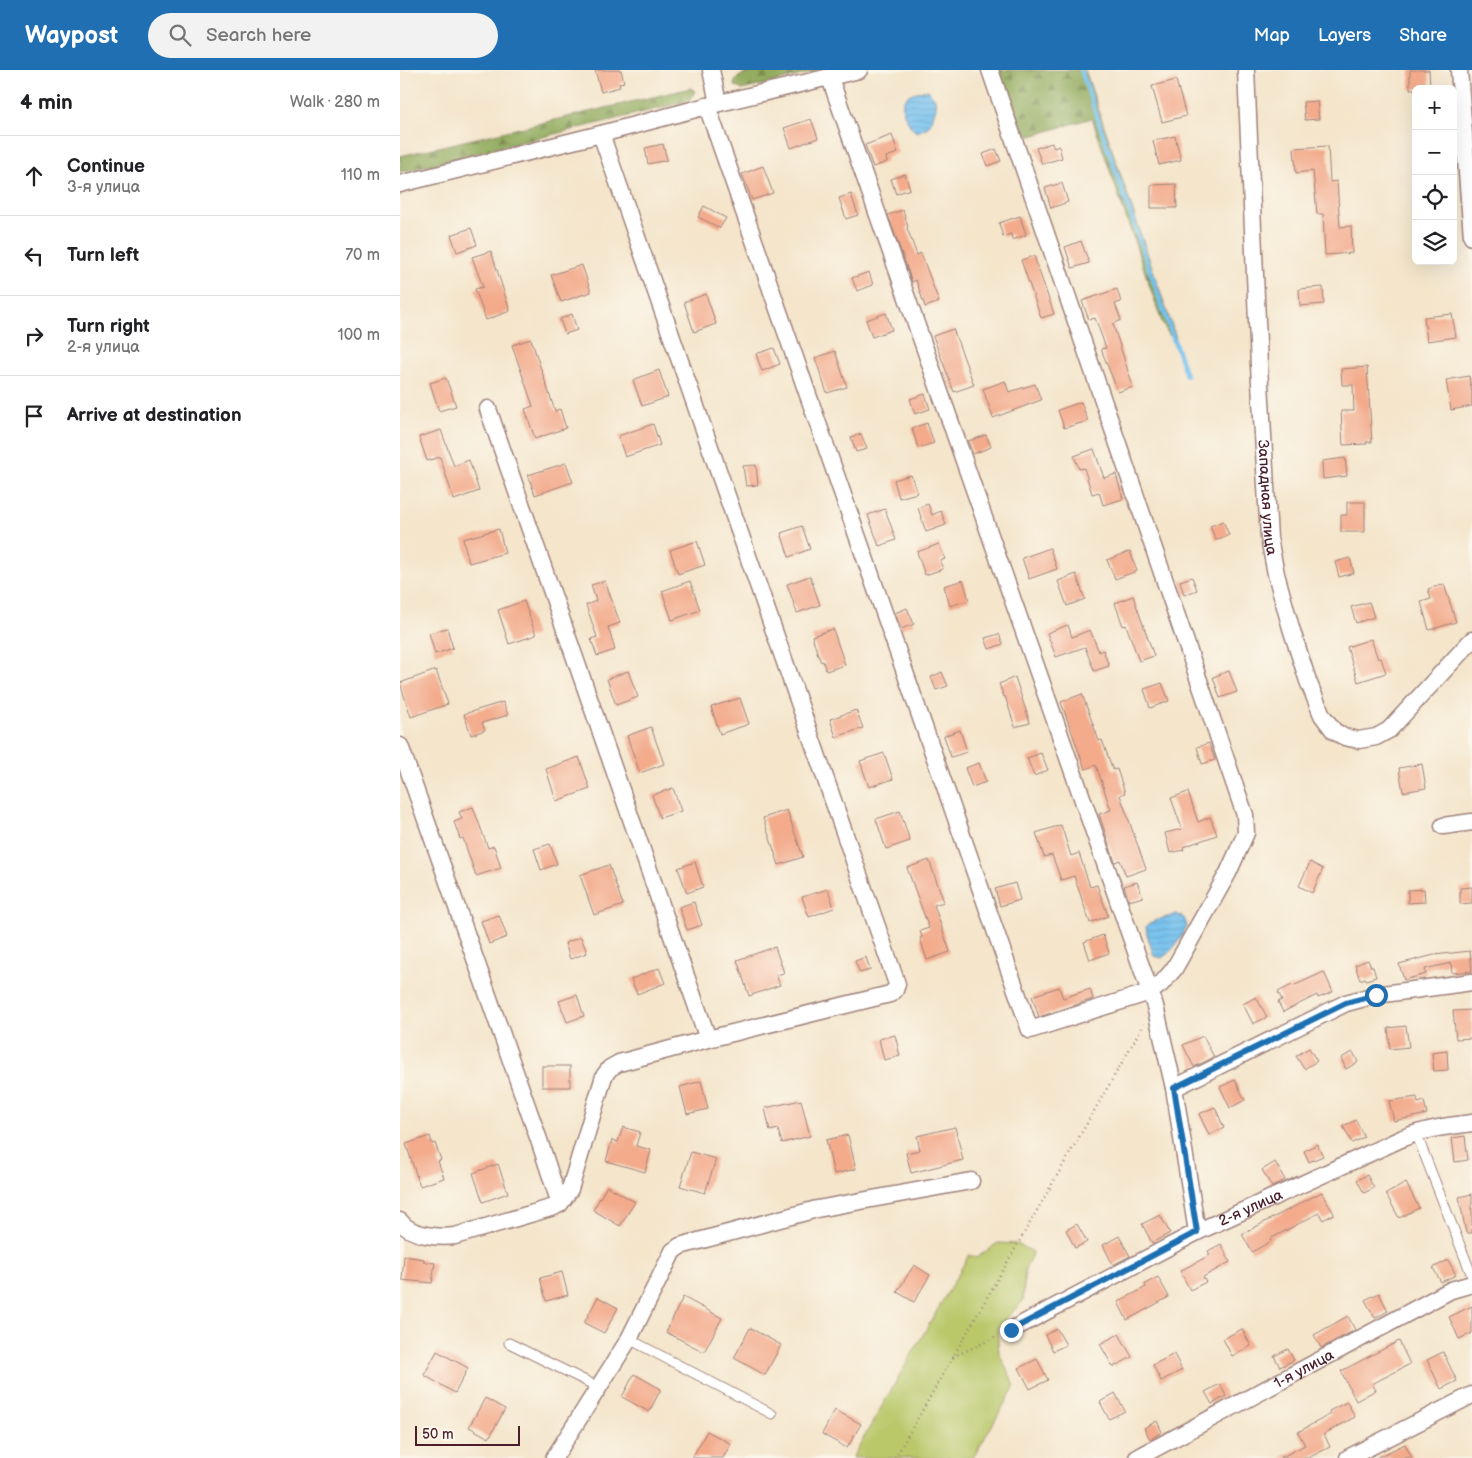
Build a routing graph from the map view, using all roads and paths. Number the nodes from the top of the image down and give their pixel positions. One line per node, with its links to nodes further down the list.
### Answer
1 (710, 70): 7 (street)
2 (859, 70): 6 (street)
3 (990, 70): 17 (street)
4 (1246, 70): 12 (street, Западная улица)
5 (1459, 70): 10 (street)
6 (830, 78): 7 (street); 17 (street)
7 (712, 105): 8 (street); 17 (street)
8 (601, 134): 9 (street); 18 (street)
9 (400, 184)
10 (1472, 237)
11 (488, 409): 18 (street)
12 (1472, 640)
13 (400, 746): 23 (street)
14 (1472, 822): 15 (street)
15 (1443, 826)
16 (1472, 982): 19 (street)
17 (1152, 999): 19 (street); 31 (path)
18 (708, 1039): 23 (street)
19 (1174, 1088): 25 (street)
20 (1472, 1123): 21 (street, 2-я улица)
21 (1416, 1133): 25 (street, 2-я улица); 26 (lane)
22 (971, 1181): 29 (street)
23 (560, 1204): 24 (street)
24 (400, 1221)
25 (1197, 1232): 28 (street, 2-я улица)
26 (1472, 1276)
27 (1472, 1284): 37 (street, 1-я улица)
28 (1011, 1330): 31 (path)
29 (629, 1339): 32 (street); 34 (lane)
30 (509, 1343): 32 (lane)
31 (953, 1357): 36 (path)
32 (598, 1387): 35 (street)
33 (1472, 1395): 38 (street)
34 (772, 1414)
35 (554, 1458)
36 (895, 1458)
37 (1137, 1458)
38 (1348, 1458)

